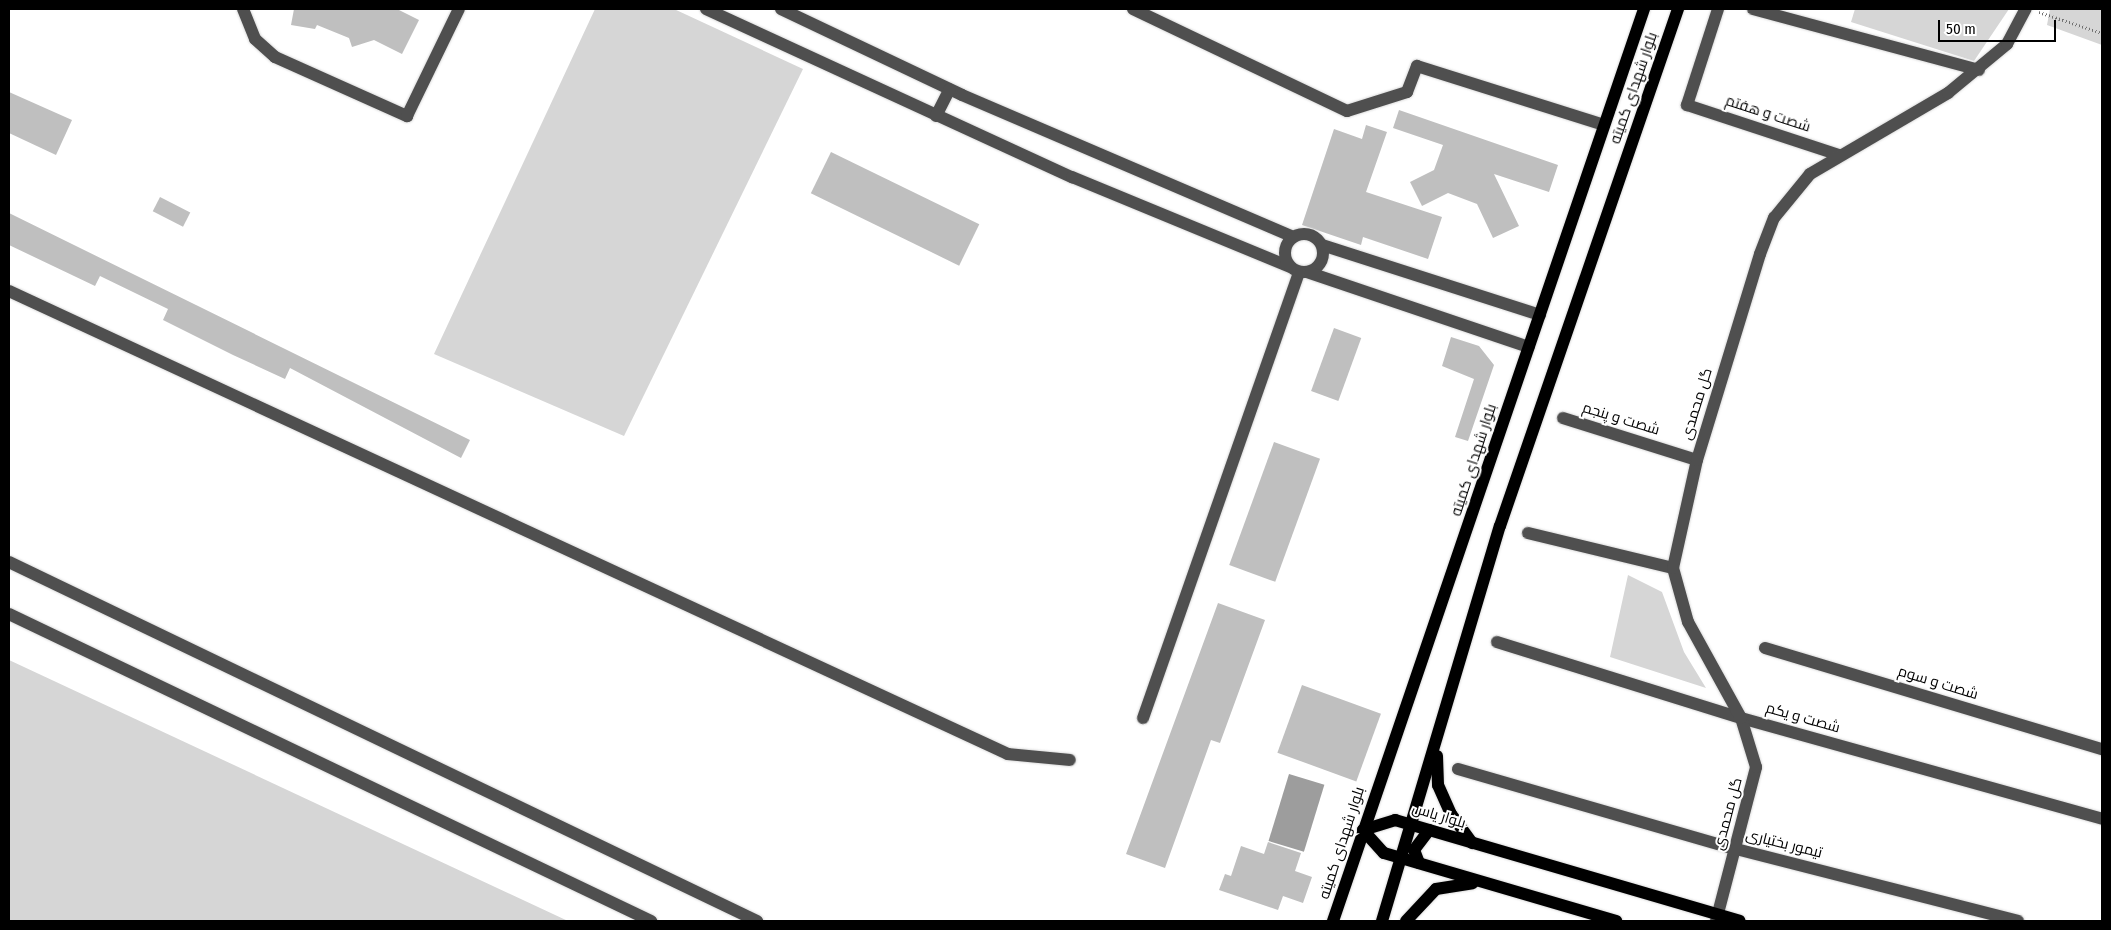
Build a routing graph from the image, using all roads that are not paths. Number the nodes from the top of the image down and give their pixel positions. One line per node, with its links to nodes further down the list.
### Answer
1 (243, 9): 2 (street)
2 (459, 9)
3 (706, 9): 13 (street)
4 (781, 9): 12 (street)
5 (1133, 9): 14 (street)
6 (1644, 9): 14 (main road, بلوار شهدای کمیته)
7 (1678, 9): 32 (main road, بلوار شهدای کمیته)
8 (1718, 9): 15 (street, شصت و هفتم)
9 (1753, 9): 11 (street)
10 (2027, 9): 11 (street, گل محمدی)
11 (1979, 70): 15 (street, گل محمدی)
12 (950, 89): 13 (street); 16 (street)
13 (936, 116): 18 (street)
14 (1604, 125): 20 (main road, بلوار شهدای کمیته)
15 (1839, 155): 23 (street, گل محمدی)
16 (1293, 237): 17 (street); 18 (street)
17 (1322, 245): 18 (street); 20 (street)
18 (1299, 270): 21 (street); 30 (street)
19 (9, 290): 34 (street)
20 (1540, 315): 21 (main road, بلوار شهدای کمیته)
21 (1529, 347): 38 (main road, بلوار شهدای کمیته)
22 (1563, 418): 23 (street, شصت و پنجم)
23 (1697, 460): 26 (street, گل محمدی)
24 (1528, 533): 26 (street)
25 (9, 562): 47 (street)
26 (1673, 568): 31 (street, گل محمدی)
27 (9, 614): 46 (street)
28 (1497, 642): 31 (street, شصت و یکم)
29 (1765, 648): 33 (street, شصت و سوم)
30 (1143, 718)
31 (1741, 718): 36 (street, شصت و یکم); 41 (street, گل محمدی)
32 (1437, 742): 37 (main road, بلوار شهدای کمیته); 40 (main road)
33 (2102, 749)
34 (1070, 760)
35 (1458, 769): 41 (street, تیمور بختیاری)
36 (2102, 819)
37 (1412, 825): 38 (main road, بلوار یاس); 39 (main road, بلوار یاس); 42 (main road, بلوار شهدای کمیته)
38 (1363, 830): 42 (main road); 48 (main road, بلوار شهدای کمیته)
39 (1429, 830): 40 (main road, بلوار یاس); 43 (main road)
40 (1472, 843): 45 (main road, بلوار یاس)
41 (1736, 849): 45 (street, گل محمدی); 53 (street, تیمور بختیاری)
42 (1402, 858): 43 (main road); 49 (main road, بلوار شهدای کمیته)
43 (1419, 863): 44 (main road)
44 (1487, 883): 50 (main road); 51 (main road)
45 (1717, 918): 52 (main road, بلوار یاس)
46 (651, 921)
47 (757, 921)
48 (1334, 921)
49 (1382, 921)
50 (1406, 921)
51 (1616, 921)
52 (1740, 921)
53 (2018, 921)

